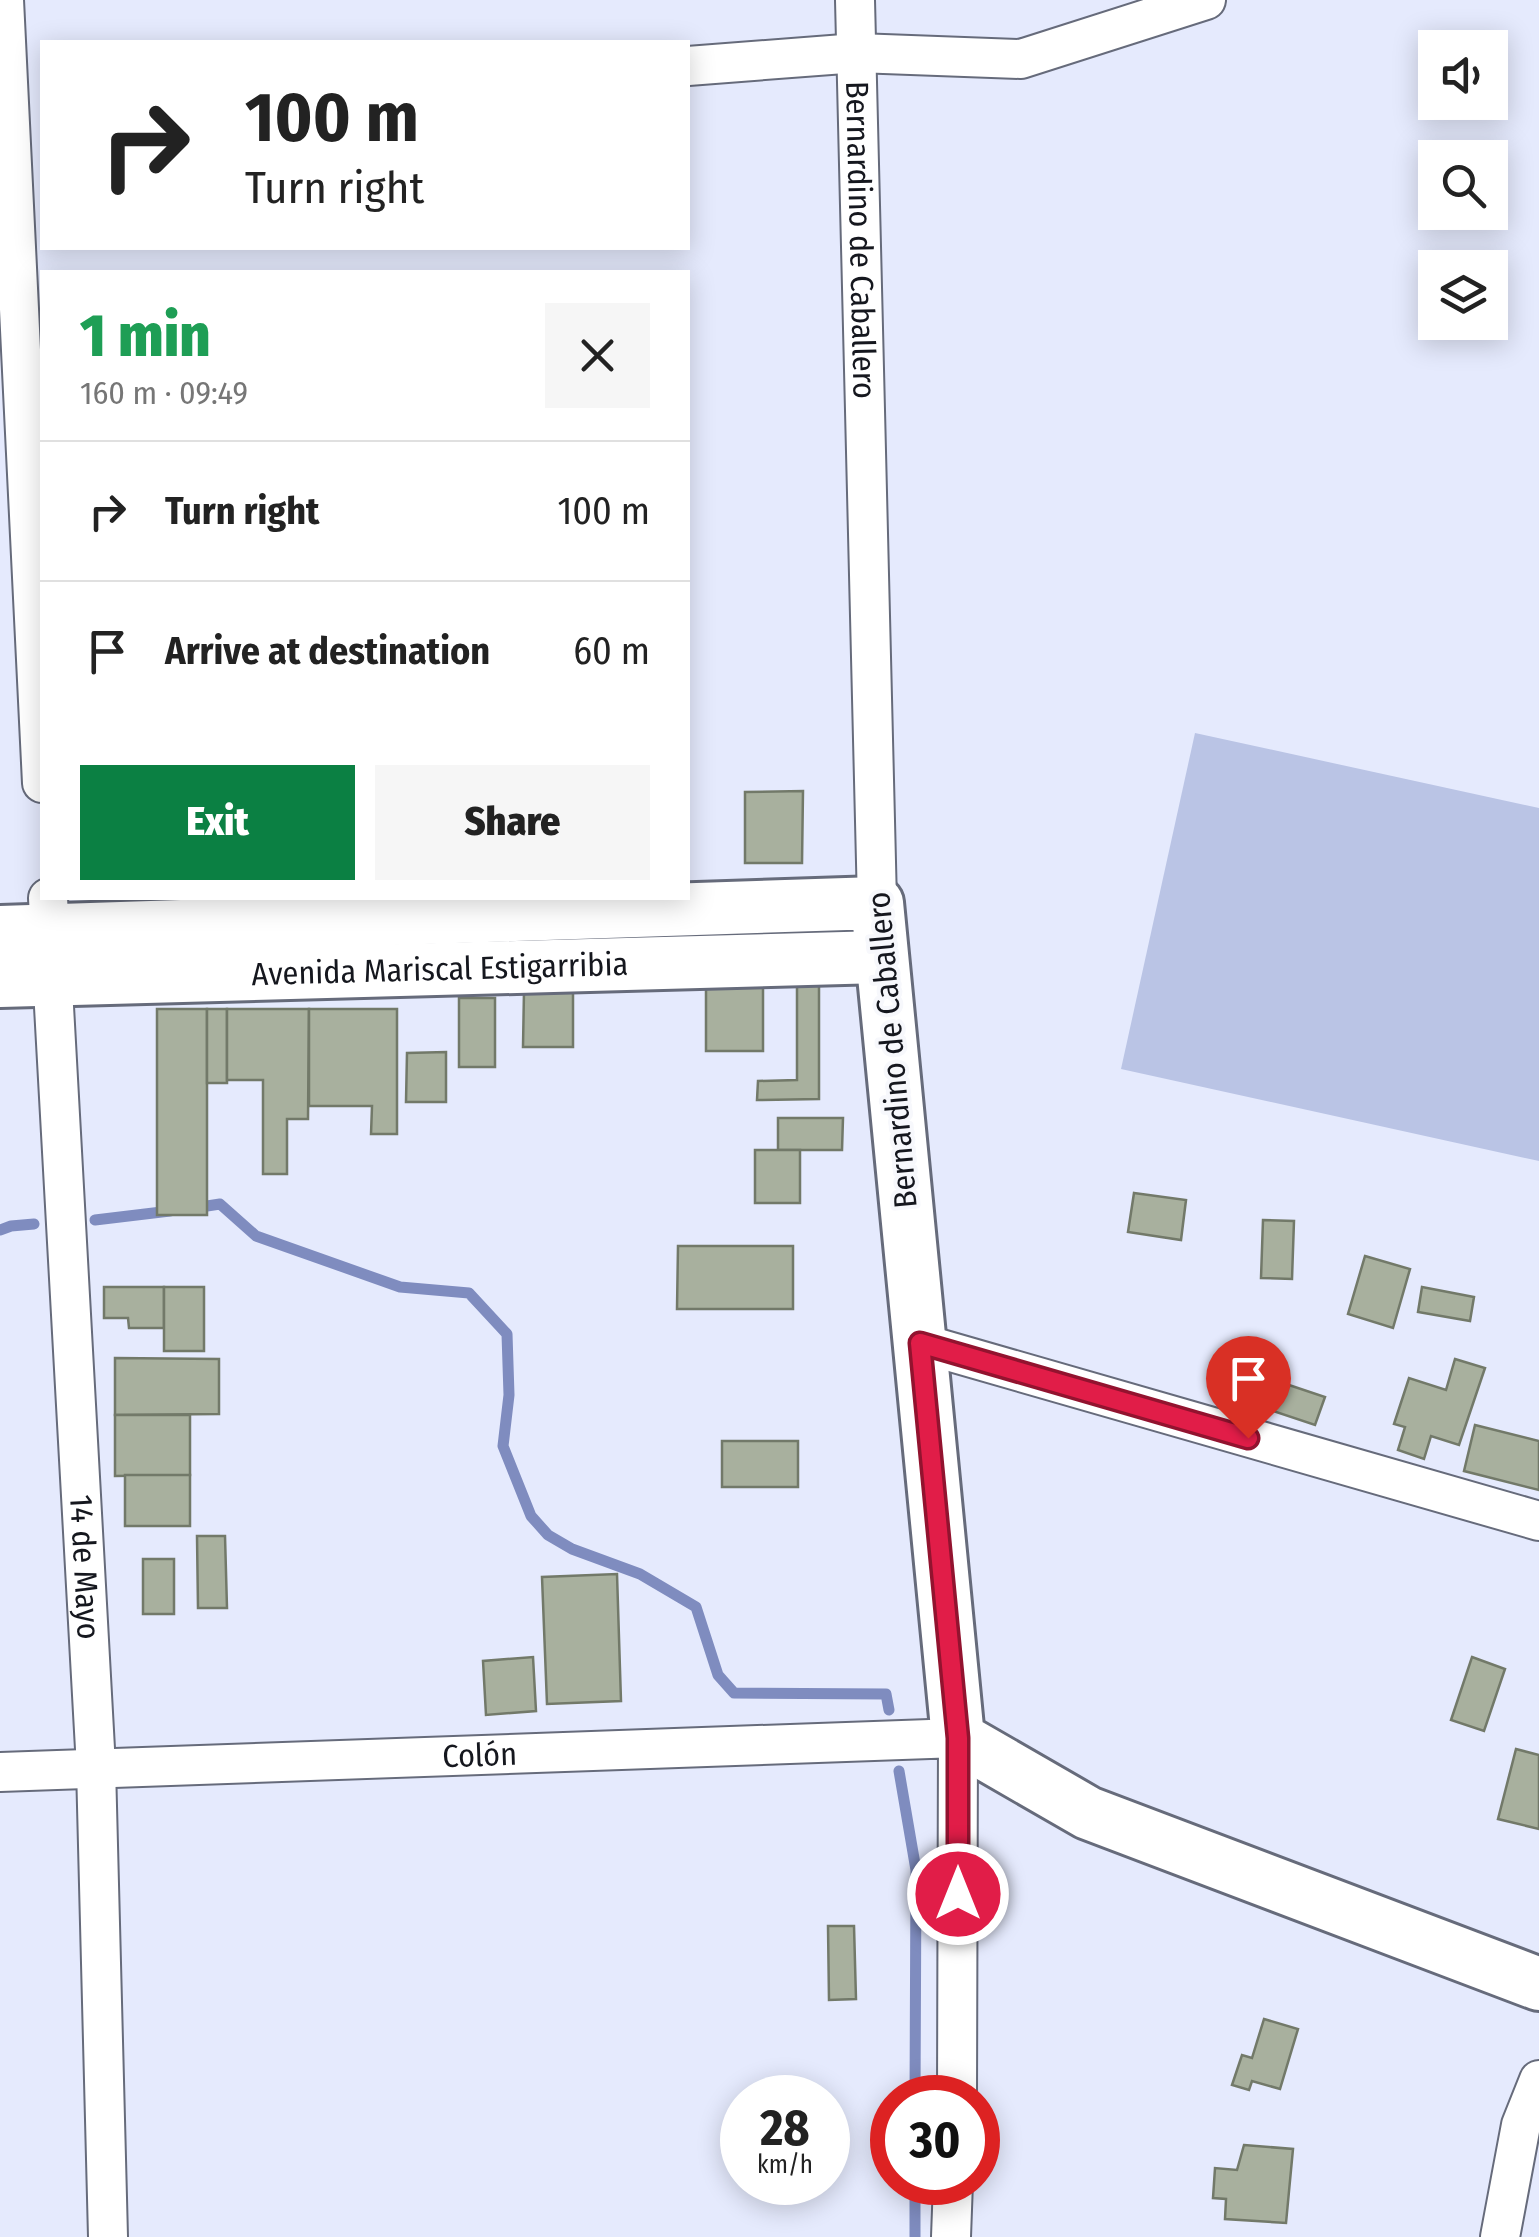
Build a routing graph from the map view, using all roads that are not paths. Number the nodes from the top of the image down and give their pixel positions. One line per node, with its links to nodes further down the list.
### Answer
1 (4, 0): 6 (street)
2 (855, 0): 4 (street, Bernardino de Caballero)
3 (1206, 0): 4 (street)
4 (857, 53): 5 (street); 8 (street, Bernardino de Caballero)
5 (690, 66)
6 (17, 117): 7 (street)
7 (40, 730)
8 (877, 903): 9 (main road, Avenida Mariscal Estigarribia); 10 (main road, Bernardino de Caballero)
9 (37, 935): 10 (main road, Avenida Mariscal Estigarribia); 11 (main road, Avenida Mariscal Estigarribia); 15 (street, 14 de Mayo)
10 (881, 956): 12 (main road, Bernardino de Caballero)
11 (0, 981)
12 (920, 1343): 13 (street); 14 (main road, Bernardino de Caballero)
13 (1539, 1521)
14 (958, 1738): 15 (street, Colón); 17 (main road); 18 (street, Bernardino de Caballero)
15 (96, 1767): 16 (street, Colón); 21 (street, 14 de Mayo)
16 (0, 1772)
17 (1539, 1984)
18 (957, 2075)
19 (1539, 2080): 23 (street)
20 (953, 2205): 22 (street)
21 (108, 2237)
22 (951, 2237)
23 (1500, 2237)

